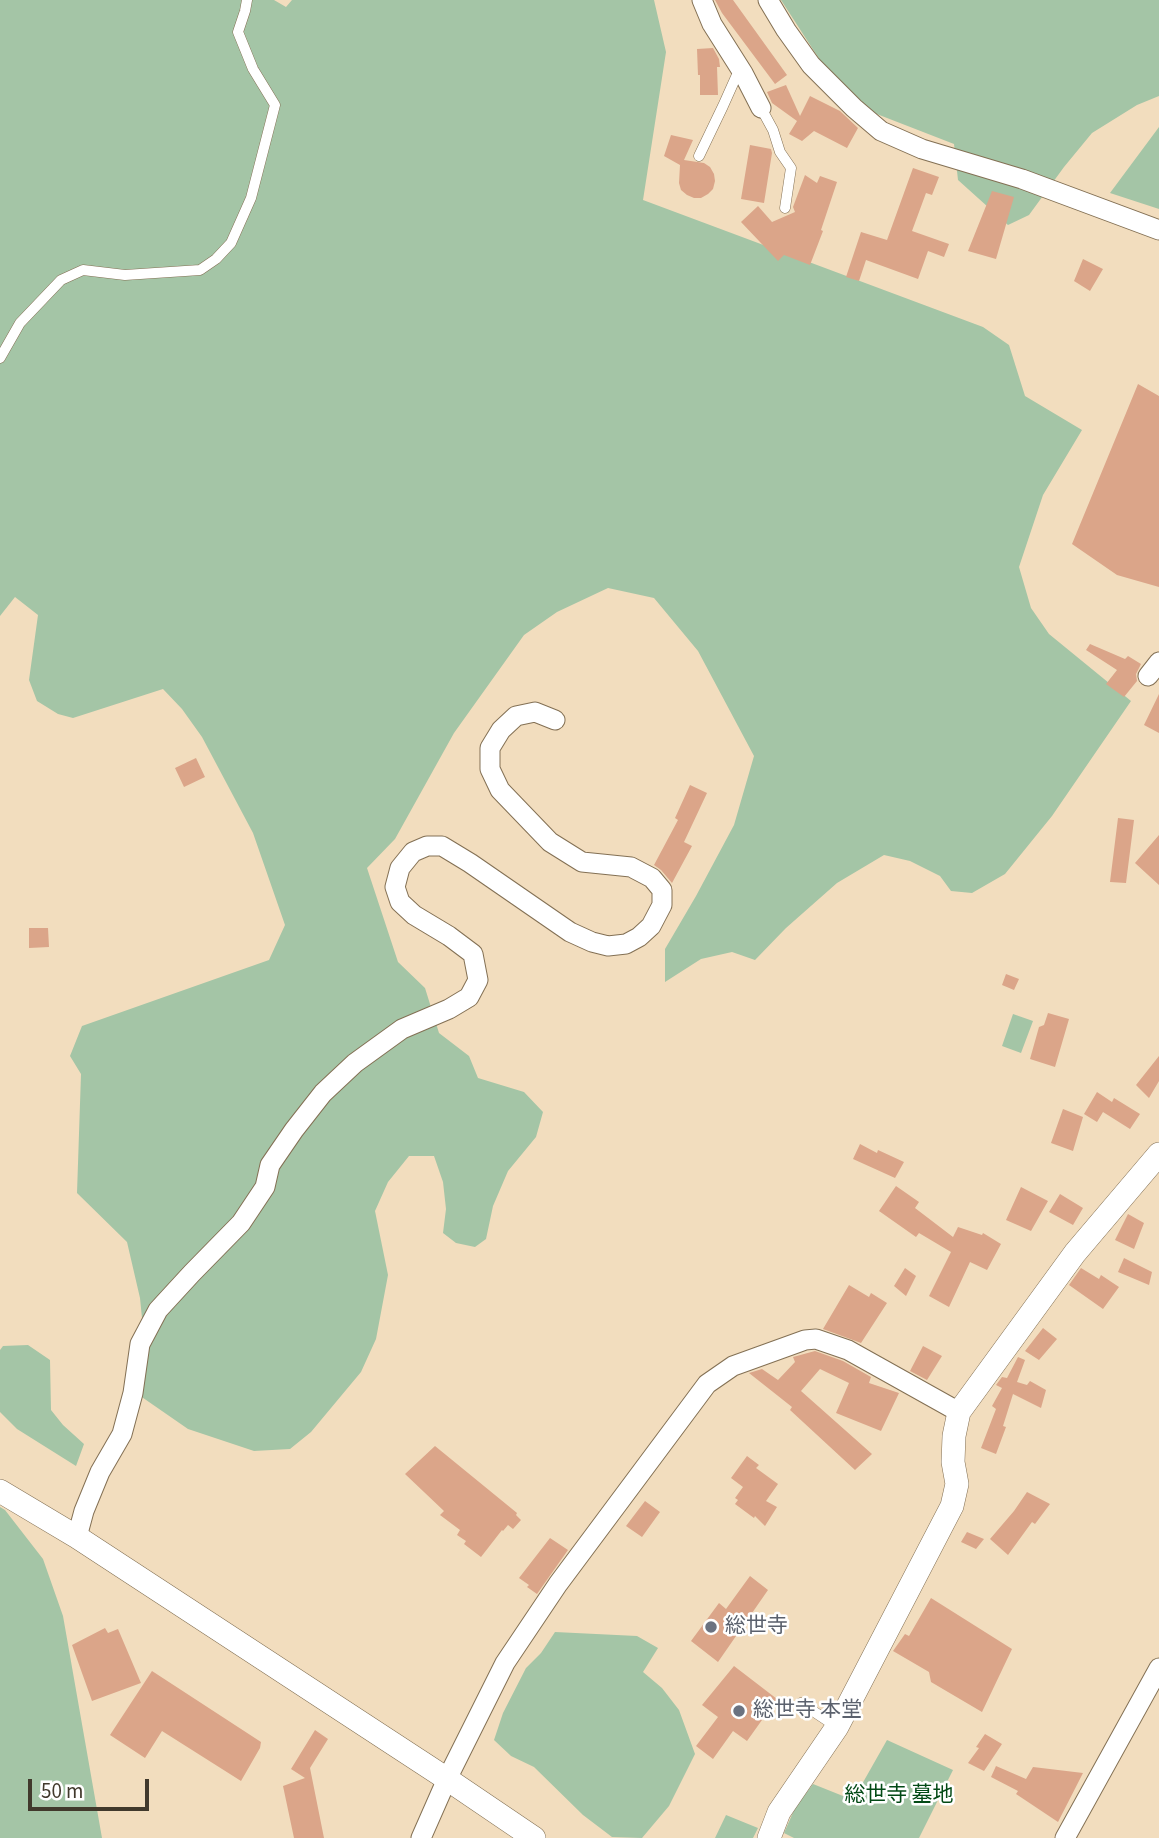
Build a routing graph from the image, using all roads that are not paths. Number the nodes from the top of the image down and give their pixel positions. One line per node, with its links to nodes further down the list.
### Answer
1 (247, 0): 9 (lane)
2 (702, 0): 4 (street)
3 (768, 0): 8 (street)
4 (740, 68): 5 (street); 6 (lane)
5 (761, 108): 7 (lane)
6 (699, 156)
7 (785, 208)
8 (1159, 230)
9 (0, 358)
10 (555, 720): 14 (street)
11 (1159, 1154): 12 (street)
12 (960, 1412): 17 (street); 18 (street)
13 (0, 1491): 14 (street)
14 (77, 1537): 18 (street)
15 (1159, 1668): 22 (street)
16 (801, 1703): 17 (lane)
17 (837, 1727): 21 (street)
18 (447, 1779): 19 (street); 20 (street)
19 (421, 1838)
20 (534, 1838)
21 (769, 1838)
22 (1065, 1838)

